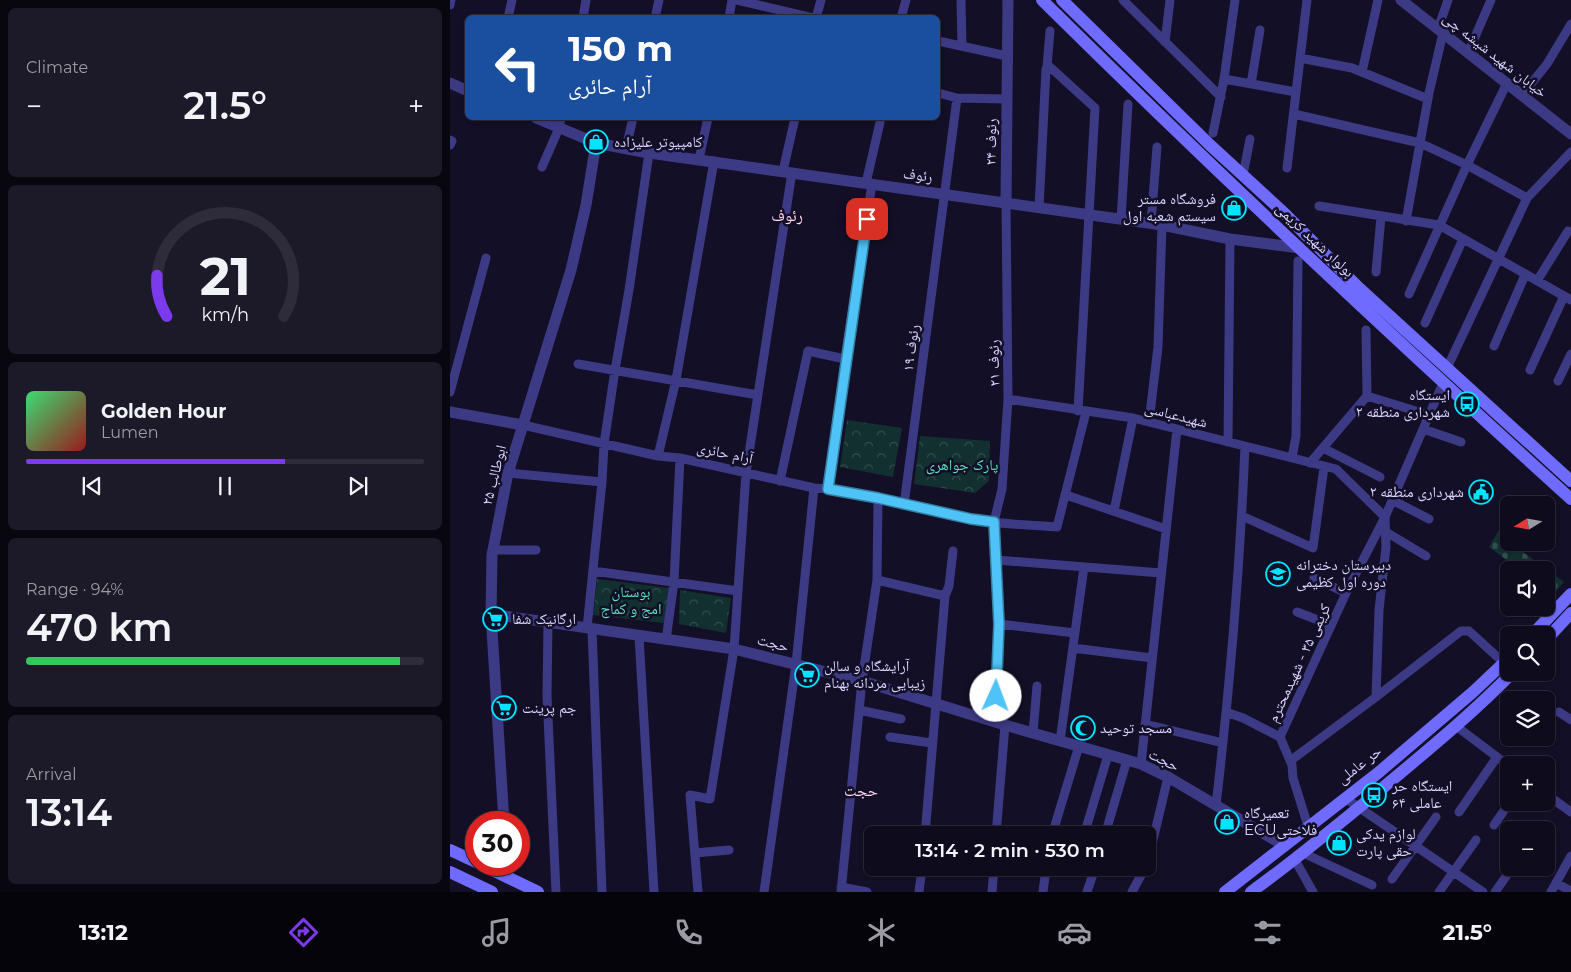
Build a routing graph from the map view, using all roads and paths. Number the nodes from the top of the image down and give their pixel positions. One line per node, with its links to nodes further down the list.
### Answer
1 (451, 0): 21 (street)
2 (512, 0): 22 (street)
3 (586, 0): 23 (street)
4 (659, 0): 24 (street)
5 (732, 0): 25 (street)
6 (737, 0): 26 (street)
7 (821, 0): 27 (street)
8 (906, 0): 28 (street)
9 (962, 0): 35 (street)
10 (1008, 0): 37 (street, رئوف ۲۴)
11 (1042, 0): 92 (main road, بولوار شهید کریمی)
12 (1062, 0): 76 (main road, بولوار شهید کریمی)
13 (1123, 0): 34 (street)
14 (1170, 0): 34 (street)
15 (1235, 0): 41 (street)
16 (1307, 0): 38 (street)
17 (1378, 0): 40 (street)
18 (1401, 0): 32 (street, خیابان شهید شیشه چی)
19 (1448, 0): 32 (street)
20 (1491, 0): 36 (street)
21 (450, 5)
22 (509, 15)
23 (584, 15)
24 (656, 15)
25 (730, 15)
26 (801, 15)
27 (815, 15)
28 (902, 15)
29 (1571, 24): 48 (street)
30 (1260, 30): 44 (street)
31 (1050, 31): 39 (street)
32 (1441, 31): 36 (street, خیابان شهید شیشه چی); 52 (street)
33 (940, 41): 35 (street)
34 (1165, 42): 49 (street)
35 (962, 46): 37 (street)
36 (1468, 53): 43 (street, خیابان شهید شیشه چی)
37 (1007, 56): 51 (street, رئوف ۲۴)
38 (1300, 58): 40 (street); 46 (street)
39 (1047, 67): 82 (street); 83 (street)
40 (1362, 72): 52 (street)
41 (1224, 79): 44 (street); 49 (street)
42 (450, 83): 45 (street)
43 (1507, 83): 48 (street, خیابان شهید شیشه چی); 72 (street)
44 (1251, 84): 46 (street)
45 (465, 90)
46 (1296, 92): 54 (street)
47 (940, 94): 50 (street)
48 (1522, 95): 62 (street, خیابان شهید شیشه چی)
49 (1221, 97): 61 (street)
50 (957, 98): 51 (street); 78 (street, رئوف ۱۹)
51 (1007, 99): 80 (street, رئوف ۲۴)
52 (1428, 99): 65 (street)
53 (1128, 104): 85 (street)
54 (1294, 114): 65 (street); 74 (street)
55 (546, 120): 60 (street, رئوف)
56 (633, 120): 67 (street)
57 (708, 120): 70 (street)
58 (795, 120): 75 (street)
59 (881, 120): 77 (street)
60 (560, 123): 64 (street, رئوف); 73 (street)
61 (1213, 133)
62 (1571, 134)
63 (1250, 139): 76 (street)
64 (596, 143): 67 (street, رئوف); 122 (street, ابوطالب ۲۵)
65 (1420, 143): 72 (street); 86 (street)
66 (1157, 147): 87 (street)
67 (626, 148): 69 (street, رئوف)
68 (1571, 152): 79 (street)
69 (649, 153): 70 (street, رئوف); 108 (street)
70 (699, 159): 71 (street, رئوف)
71 (714, 161): 75 (street, رئوف); 110 (street)
72 (1467, 165): 79 (street); 88 (street)
73 (542, 167)
74 (1287, 168)
75 (788, 171): 77 (street, رئوف); 114 (street)
76 (1243, 175): 98 (main road, بولوار شهید کریمی)
77 (869, 183): 78 (street, رئوف); 105 (street)
78 (944, 194): 80 (street, رئوف); 147 (street, رئوف ۱۹)
79 (1527, 198): 94 (street)
80 (1006, 203): 82 (street, رئوف); 116 (street, رئوف ۲۱)
81 (1319, 206): 84 (street)
82 (1039, 208): 83 (street, رئوف)
83 (1088, 214): 85 (street, رئوف); 117 (street)
84 (1381, 217): 86 (street); 95 (street)
85 (1121, 219): 87 (street, رئوف)
86 (1406, 221): 88 (street)
87 (1157, 224): 90 (street, رئوف); 121 (street)
88 (1439, 226): 91 (street); 99 (street)
89 (1568, 230): 97 (street)
90 (1230, 239): 92 (street, رئوف); 125 (street)
91 (1463, 239): 94 (street); 101 (street)
92 (1299, 255): 98 (main road, بولوار شهید کریمی); 132 (street)
93 (486, 258): 113 (street)
94 (1497, 259): 96 (street); 107 (street)
95 (1376, 272)
96 (1525, 274): 97 (street); 103 (street)
97 (1537, 281): 100 (street)
98 (1355, 292): 107 (main road, بولوار شهید کریمی); 112 (main road, بولوار شهید کریمی)
99 (1408, 294)
100 (1568, 298): 109 (street)
101 (1425, 324)
102 (1366, 330): 115 (street)
103 (1494, 346)
104 (1571, 354): 111 (street)
105 (845, 359): 138 (street); 142 (street)
106 (578, 364): 108 (street)
107 (1448, 368): 139 (main road, بولوار شهید کریمی)
108 (615, 370): 110 (street); 127 (street)
109 (1530, 370)
110 (676, 380): 114 (street); 130 (street)
111 (1558, 381)
112 (1443, 383): 119 (street, کریمی ۳۵ - شهیدمحترم); 145 (main road, بولوار شهید کریمی)
113 (450, 392)
114 (758, 395): 136 (street)
115 (1367, 396): 119 (street); 129 (street)
116 (1008, 398): 117 (street, شهیدعباسی); 152 (street, رئوف ۲۱)
117 (1082, 411): 120 (street, شهیدعباسی); 143 (street)
118 (450, 412): 122 (street, آرام حائری)
119 (1429, 415): 124 (street, کریمی ۳۵ - شهیدمحترم)
120 (1133, 418): 121 (street, شهیدعباسی); 148 (street)
121 (1148, 422): 123 (street, شهیدعباسی)
122 (523, 425): 127 (street, آرام حائری); 135 (street, ابوطالب ۲۵)
123 (1178, 429): 125 (street, شهیدعباسی); 153 (street)
124 (1423, 429): 126 (street); 146 (street, کریمی ۳۵ - شهیدمحترم)
125 (1228, 442): 128 (street, شهیدعباسی)
126 (1461, 442)
127 (604, 444): 130 (street, آرام حائری); 140 (street)
128 (1245, 446): 132 (street, شهیدعباسی); 149 (street)
129 (1322, 448): 133 (street); 137 (street)
130 (658, 456): 131 (street, آرام حائری)
131 (680, 458): 136 (street, آرام حائری); 165 (street)
132 (1292, 458): 133 (street, شهیدعباسی)
133 (1310, 463): 134 (street, شهیدعباسی)
134 (1324, 466): 149 (street); 150 (street, شهیدعباسی)
135 (508, 473): 140 (street); 155 (street, ابوطالب ۲۵)
136 (746, 473): 138 (street, آرام حائری); 166 (street)
137 (1380, 477)
138 (780, 481): 141 (street, آرام حائری)
139 (1571, 481)
140 (602, 482): 161 (street)
141 (814, 488): 142 (street, آرام حائری); 186 (street)
142 (828, 489): 144 (street, آرام حائری)
143 (1066, 495): 148 (street); 152 (street, آرام حائری)
144 (878, 498): 147 (street, آرام حائری); 164 (street)
145 (1571, 499)
146 (1392, 500): 150 (street, کریمی ۳۵ - شهیدمحترم); 151 (street)
147 (904, 505): 152 (street, آرام حائری)
148 (1114, 511): 153 (street)
149 (1242, 516): 194 (street)
150 (1385, 517): 154 (street); 167 (street, کریمی ۳۵ - شهیدمحترم)
151 (1429, 519)
152 (994, 522): 159 (street, رئوف ۲۱)
153 (1166, 529): 162 (street)
154 (1386, 532): 158 (street); 191 (street)
155 (493, 550): 156 (street); 172 (street, ابوطالب ۲۵)
156 (536, 550)
157 (953, 551): 169 (street)
158 (1426, 556)
159 (997, 560): 160 (street); 174 (street, رئوف ۲۱)
160 (1084, 567): 162 (street); 179 (street)
161 (593, 571): 165 (street); 177 (street)
162 (1162, 573): 185 (street)
163 (1314, 578): 167 (street)
164 (876, 580): 169 (street); 188 (street)
165 (674, 582): 166 (street); 181 (street)
166 (738, 591): 183 (street)
167 (1346, 592): 175 (street, کریمی ۳۵ - شهیدمحترم)
168 (1571, 594): 176 (main road)
169 (945, 596): 192 (street)
170 (1297, 612): 175 (street)
171 (1571, 613): 178 (main road)
172 (491, 614): 173 (street, حجت); 219 (street, ابوطالب ۲۵)
173 (548, 623): 177 (street, حجت); 257 (street)
174 (999, 624): 179 (street); 199 (street, رئوف ۲۱)
175 (1331, 625): 203 (street, کریمی ۳۵ - شهیدمحترم)
176 (1541, 626)
177 (590, 629): 180 (street, حجت); 258 (street)
178 (1555, 630)
179 (1075, 633): 182 (street)
180 (639, 636): 181 (street, حجت); 259 (street)
181 (666, 640): 183 (street, حجت)
182 (1073, 648): 185 (street); 204 (street)
183 (734, 649): 186 (street, حجت); 237 (street)
184 (1500, 655): 191 (street)
185 (1152, 658): 198 (street)
186 (796, 664): 188 (street, حجت); 261 (street)
187 (1500, 666): 215 (main road, حر عاملی)
188 (862, 681): 192 (street, حجت); 193 (street)
189 (1504, 681): 200 (main road)
190 (1037, 686): 201 (street)
191 (1376, 697): 212 (street)
192 (935, 703): 199 (street, حجت); 205 (street)
193 (859, 710): 196 (street); 253 (street)
194 (1226, 712): 203 (street); 206 (street)
195 (1559, 712): 197 (street)
196 (900, 719)
197 (1571, 720)
198 (1146, 724): 206 (street); 213 (street)
199 (1005, 725): 201 (street, حجت); 226 (street)
200 (1456, 726): 209 (street); 218 (main road)
201 (1033, 733): 204 (street, حجت)
202 (890, 737): 205 (street)
203 (1280, 737): 212 (street)
204 (1060, 741): 207 (street, حجت)
205 (932, 743): 225 (street)
206 (1223, 743): 217 (street)
207 (1079, 746): 208 (street, حجت); 227 (street)
208 (1108, 755): 210 (street, حجت); 228 (street)
209 (1496, 757): 211 (street); 221 (street)
210 (1127, 760): 213 (street, حجت); 229 (street)
211 (1500, 760)
212 (1290, 761): 230 (street)
213 (1141, 764): 214 (street, حجت)
214 (1168, 778): 217 (street, حجت); 231 (street)
215 (1345, 798): 218 (street); 230 (main road, حر عاملی)
216 (1555, 800): 222 (street)
217 (1216, 806): 233 (street, حجت)
218 (1358, 808): 234 (street); 240 (main road)
219 (503, 811)
220 (1504, 811): 224 (street)
221 (1459, 812)
222 (1571, 812)
223 (1436, 817): 234 (street)
224 (1494, 825)
225 (926, 826)
226 (997, 826)
227 (1055, 826)
228 (1087, 826)
229 (1108, 826)
230 (1308, 826): 233 (main road, حر عاملی)
231 (1156, 828)
232 (1476, 840): 242 (street)
233 (1285, 846): 268 (main road, حر عاملی)
234 (1415, 846): 242 (street); 250 (street)
235 (450, 850): 239 (main road)
236 (729, 850): 237 (street)
237 (695, 853): 260 (street)
238 (1571, 856): 251 (street)
239 (465, 857)
240 (1299, 857): 252 (street); 269 (main road); 270 (street)
241 (450, 872): 255 (main road)
242 (1453, 872): 271 (street); 272 (street)
243 (515, 876): 256 (main road)
244 (921, 876): 263 (street)
245 (993, 876): 264 (street)
246 (1045, 876): 265 (street)
247 (1092, 876): 266 (street)
248 (1141, 876): 267 (street)
249 (1506, 876): 273 (street)
250 (1392, 879)
251 (1556, 883): 254 (street); 274 (street)
252 (1372, 885)
253 (841, 890): 262 (street)
254 (1571, 891)
255 (492, 892)
256 (538, 892)
257 (556, 892)
258 (602, 892)
259 (654, 892)
260 (698, 892)
261 (764, 892)
262 (867, 892)
263 (919, 892)
264 (992, 892)
265 (1044, 892)
266 (1087, 892)
267 (1132, 892)
268 (1225, 892)
269 (1251, 892)
270 (1313, 892)
271 (1439, 892)
272 (1483, 892)
273 (1495, 892)
274 (1552, 892)

